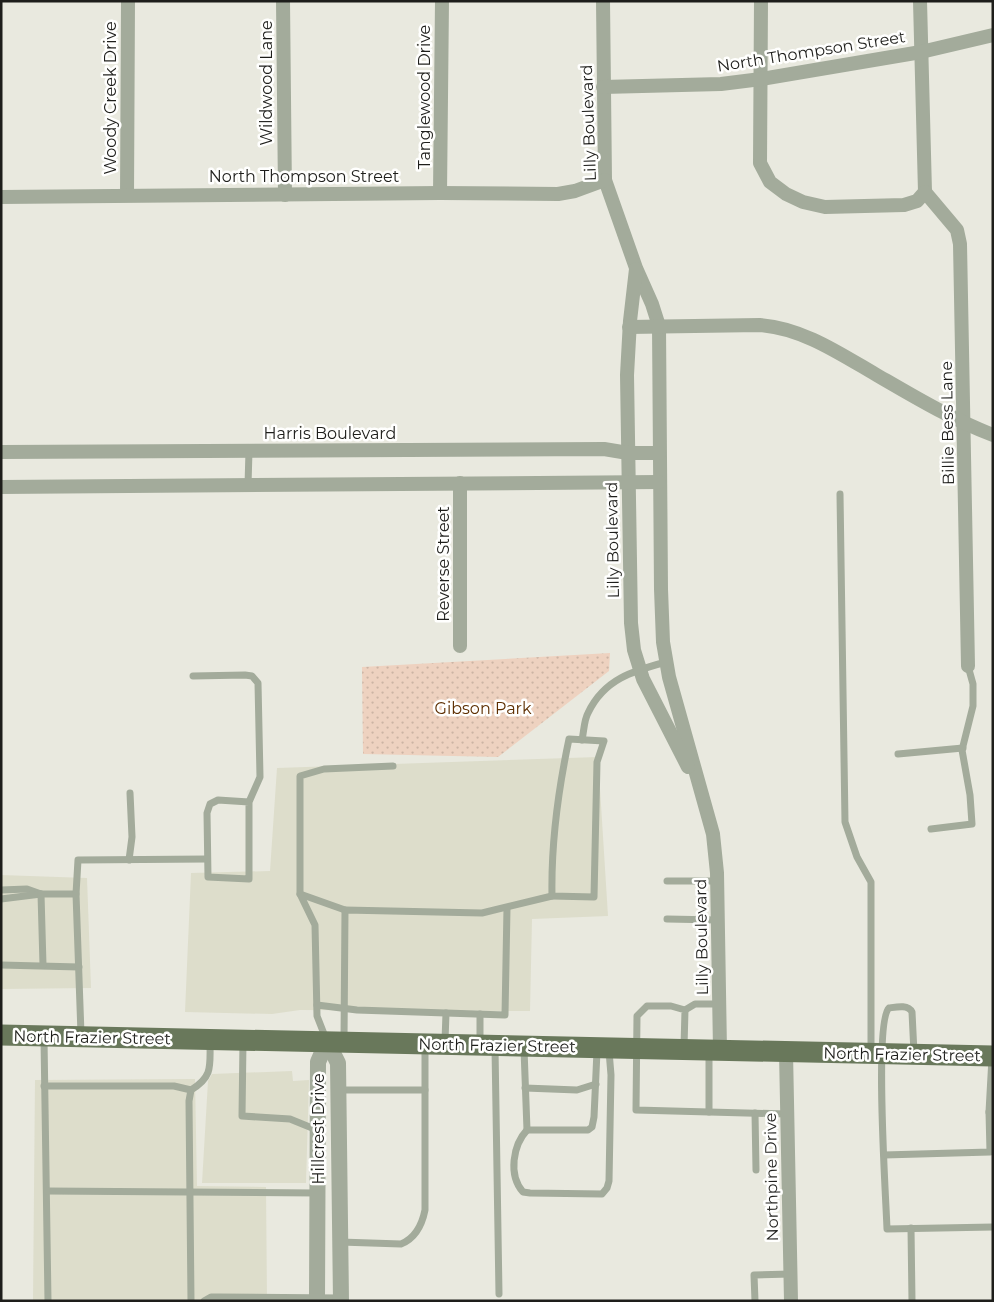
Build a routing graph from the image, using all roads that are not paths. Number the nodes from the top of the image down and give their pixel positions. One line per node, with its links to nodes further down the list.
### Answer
1 (128, 1): 14 (street, Woody Creek Drive)
2 (283, 1): 15 (street, Wildwood Lane)
3 (442, 1): 13 (street, Tanglewood Drive)
4 (603, 1): 10 (street, Lilly Boulevard)
5 (761, 1): 9 (street)
6 (920, 1): 8 (street)
7 (993, 35): 8 (street, North Thompson Street)
8 (921, 52): 9 (street, North Thompson Street); 12 (street)
9 (761, 79): 10 (street, North Thompson Street); 12 (street)
10 (604, 87): 11 (street, Lilly Boulevard)
11 (605, 180): 13 (street, North Thompson Street); 17 (street, Lilly Boulevard)
12 (924, 192): 20 (street, Billie Bess Lane)
13 (440, 193): 15 (street, North Thompson Street)
14 (127, 195): 15 (street, North Thompson Street); 16 (street, North Thompson Street)
15 (284, 195)
16 (1, 197)
17 (636, 268): 18 (street, Lilly Boulevard); 19 (street, Lilly Boulevard)
18 (659, 326): 19 (street); 20 (street); 25 (street, Lilly Boulevard)
19 (629, 327): 24 (street, Lilly Boulevard)
20 (964, 424): 21 (street); 34 (street, Billie Bess Lane)
21 (993, 435)
22 (249, 451): 23 (street, Harris Boulevard); 24 (street, Harris Boulevard); 29 (lane)
23 (1, 452)
24 (628, 453): 25 (street, Harris Boulevard); 26 (street, Lilly Boulevard)
25 (659, 454): 27 (street, Lilly Boulevard)
26 (629, 482): 27 (street); 28 (street); 35 (street, Lilly Boulevard)
27 (659, 482): 33 (street, Lilly Boulevard)
28 (460, 483): 29 (street); 32 (street, Reverse Street)
29 (248, 485): 30 (street)
30 (1, 487)
31 (840, 494): 82 (lane)
32 (460, 646)
33 (666, 662): 35 (lane); 42 (street, Lilly Boulevard)
34 (968, 666): 38 (lane)
35 (640, 669): 37 (lane); 42 (street, Lilly Boulevard)
36 (193, 676): 43 (lane)
37 (582, 740): 53 (lane); 53 (lane)
38 (963, 748): 39 (lane); 44 (lane)
39 (898, 754)
40 (393, 766): 52 (lane)
41 (130, 793): 46 (lane)
42 (702, 794): 48 (street, Lilly Boulevard)
43 (249, 802): 45 (lane); 45 (lane)
44 (930, 829)
45 (208, 859): 46 (lane)
46 (129, 860): 51 (lane)
47 (667, 880): 48 (lane)
48 (718, 881): 58 (street, Lilly Boulevard)
49 (1, 890): 50 (lane)
50 (42, 894): 51 (lane); 54 (lane); 60 (lane)
51 (76, 894): 61 (lane)
52 (300, 894): 56 (lane); 63 (lane)
53 (552, 896): 55 (lane)
54 (1, 898)
55 (507, 908): 56 (lane); 67 (lane)
56 (345, 910): 64 (lane)
57 (667, 919): 58 (lane)
58 (718, 920): 62 (street, Lilly Boulevard)
59 (1, 965): 60 (lane)
60 (43, 965): 61 (lane)
61 (79, 967): 70 (lane)
62 (720, 1004): 65 (lane); 80 (street, Lilly Boulevard)
63 (317, 1006): 64 (lane); 73 (lane)
64 (344, 1008): 66 (lane); 73 (lane)
65 (685, 1010): 78 (lane); 79 (lane)
66 (446, 1013): 67 (lane); 74 (lane)
67 (480, 1014): 75 (lane)
68 (1, 1035): 69 (main road, North Frazier Street)
69 (44, 1036): 70 (main road, North Frazier Street); 86 (lane)
70 (81, 1037): 71 (main road, North Frazier Street)
71 (210, 1039): 72 (main road, North Frazier Street); 88 (lane)
72 (244, 1040): 73 (main road, North Frazier Street); 95 (lane)
73 (336, 1042): 74 (main road, North Frazier Street); 89 (street, Hillcrest Drive); 95 (street, Hillcrest Drive)
74 (435, 1044): 75 (main road, North Frazier Street); 90 (lane)
75 (487, 1045): 76 (main road, North Frazier Street); 106 (lane)
76 (524, 1046): 77 (main road, North Frazier Street); 87 (lane)
77 (603, 1048): 78 (main road, North Frazier Street); 85 (lane); 96 (lane)
78 (637, 1048): 79 (main road, North Frazier Street); 91 (lane)
79 (684, 1050): 80 (main road, North Frazier Street)
80 (714, 1050): 81 (main road, North Frazier Street); 91 (lane)
81 (786, 1052): 82 (main road, North Frazier Street); 94 (street, Northpine Drive)
82 (876, 1053): 83 (main road, North Frazier Street); 83 (lane); 97 (lane)
83 (914, 1054): 84 (main road, North Frazier Street)
84 (992, 1056): 92 (lane)
85 (596, 1084): 87 (lane); 96 (lane)
86 (44, 1086): 88 (lane); 99 (lane)
87 (525, 1088): 96 (lane)
88 (191, 1090): 100 (lane)
89 (338, 1090): 90 (lane); 104 (street, Hillcrest Drive)
90 (425, 1090): 104 (lane)
91 (710, 1112): 93 (lane)
92 (991, 1112): 97 (lane)
93 (755, 1113): 94 (lane); 98 (lane)
94 (787, 1114): 105 (street, Northpine Drive)
95 (318, 1130): 101 (street, Hillcrest Drive)
96 (527, 1130)
97 (884, 1155): 103 (lane)
98 (756, 1170)
99 (47, 1191): 100 (lane); 109 (lane)
100 (190, 1192): 101 (lane); 110 (lane)
101 (318, 1193): 107 (street, Hillcrest Drive)
102 (993, 1227): 103 (lane)
103 (911, 1228): 114 (lane)
104 (340, 1242): 108 (street, Hillcrest Drive)
105 (791, 1274): 112 (lane); 113 (street, Northpine Drive)
106 (499, 1294)
107 (317, 1299): 108 (lane); 111 (lane)
108 (341, 1299)
109 (48, 1301)
110 (191, 1301)
111 (204, 1301)
112 (755, 1301)
113 (791, 1301)
114 (912, 1301)

